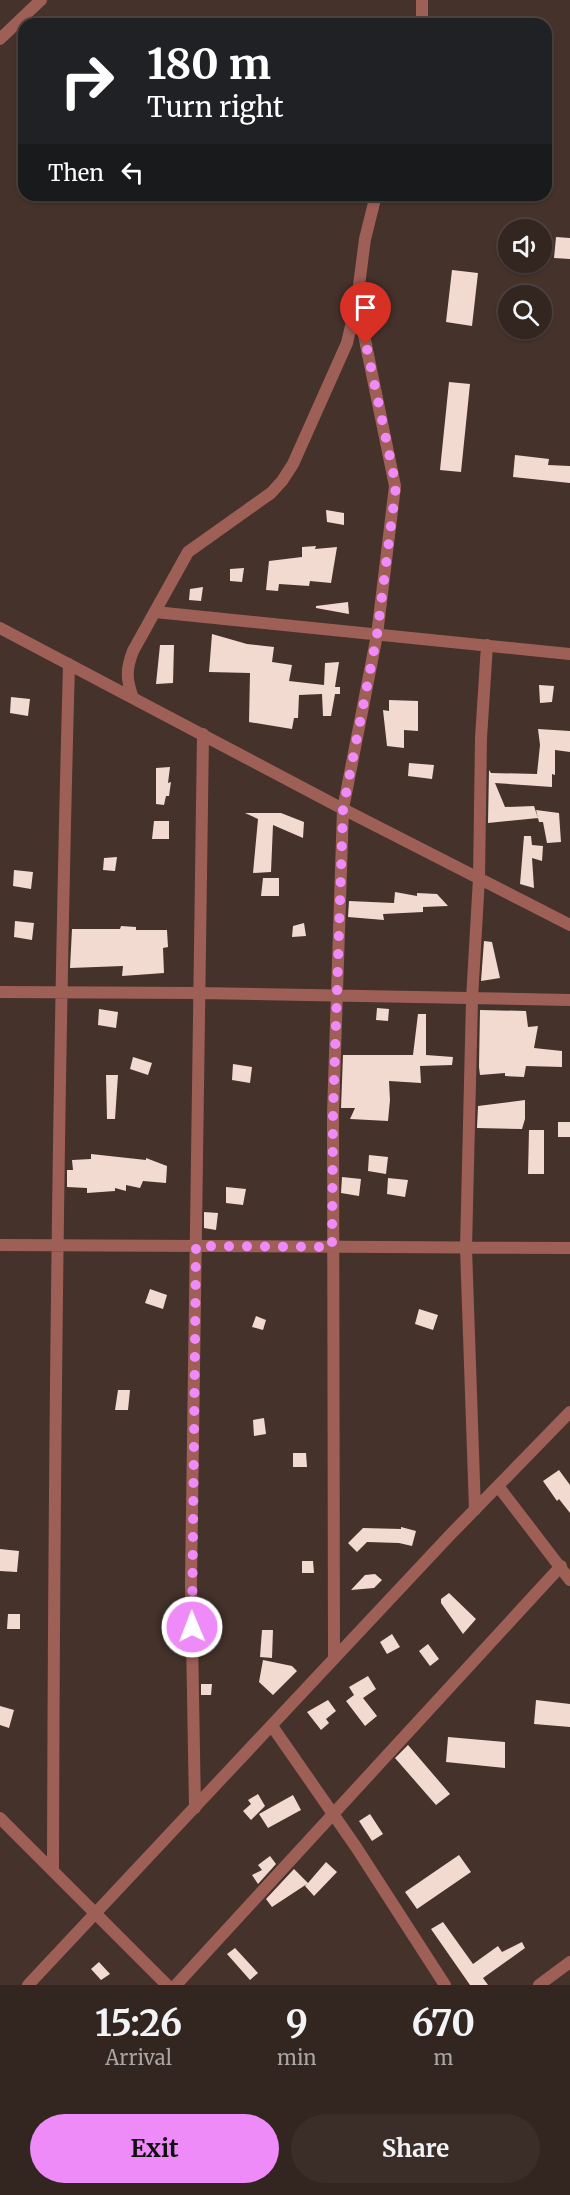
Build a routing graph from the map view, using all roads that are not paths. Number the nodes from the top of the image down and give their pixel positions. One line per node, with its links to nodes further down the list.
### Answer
1 (41, 0): 3 (street)
2 (422, 0): 4 (street)
3 (22, 18)
4 (422, 18)
5 (18, 22): 6 (street)
6 (0, 39)
7 (374, 201): 8 (street)
8 (357, 301): 9 (street); 11 (street)
9 (155, 612): 11 (street); 15 (street)
10 (0, 628): 14 (street)
11 (377, 635): 12 (street); 17 (street)
12 (487, 645): 13 (street); 18 (street)
13 (570, 654)
14 (69, 664): 15 (street); 21 (street)
15 (134, 698): 16 (street)
16 (202, 734): 17 (street); 22 (street)
17 (343, 809): 18 (street); 23 (street)
18 (479, 878): 19 (street); 24 (street)
19 (570, 925)
20 (0, 993): 21 (street)
21 (61, 993): 22 (street); 27 (street)
22 (199, 993): 23 (street); 28 (street)
23 (336, 996): 24 (street); 29 (street)
24 (472, 999): 25 (street); 30 (street)
25 (570, 1000)
26 (0, 1245): 27 (street)
27 (57, 1246): 28 (street); 42 (street)
28 (196, 1246): 29 (street); 39 (street)
29 (332, 1247): 30 (street); 37 (street)
30 (466, 1248): 31 (street); 34 (street)
31 (570, 1248)
32 (570, 1412): 33 (street)
33 (498, 1486): 34 (street); 35 (street)
34 (474, 1510): 37 (street)
35 (561, 1566): 36 (street); 40 (street)
36 (570, 1580)
37 (334, 1659): 38 (street)
38 (272, 1726): 39 (street); 40 (street)
39 (195, 1808): 43 (street)
40 (333, 1814): 47 (street); 48 (street)
41 (0, 1818): 42 (street)
42 (53, 1870): 43 (street)
43 (96, 1914): 45 (street); 46 (street)
44 (570, 1962): 49 (street)
45 (28, 1985)
46 (166, 1985)
47 (176, 1985)
48 (445, 1985)
49 (539, 1985)

